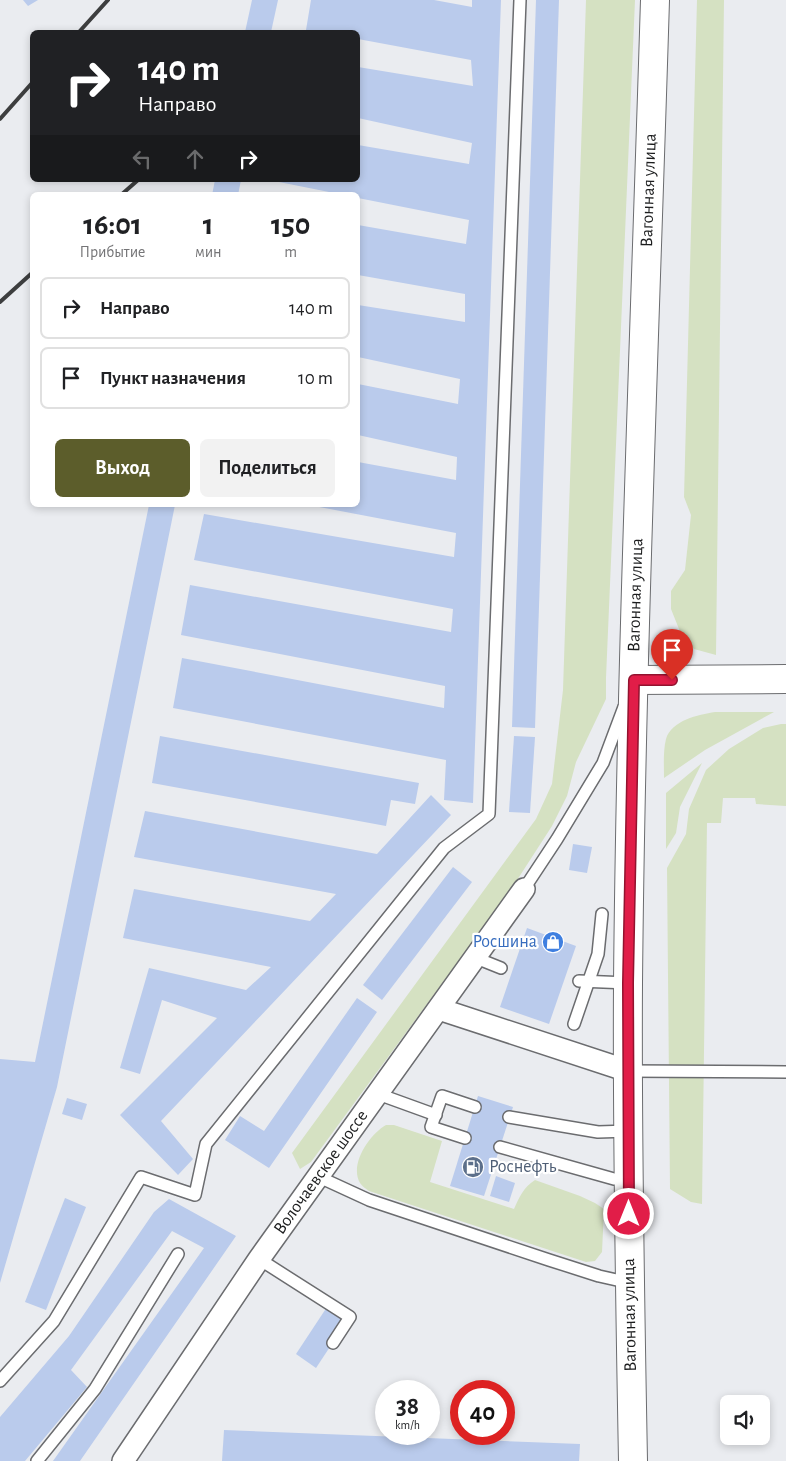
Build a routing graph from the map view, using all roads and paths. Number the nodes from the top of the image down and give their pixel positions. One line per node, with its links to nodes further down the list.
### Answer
1 (520, 0): 28 (lane)
2 (655, 0): 4 (street, Вагонная улица)
3 (786, 679): 4 (street)
4 (634, 680): 5 (lane); 10 (street, Вагонная улица)
5 (524, 888): 7 (street, Волочаевское шоссе)
6 (602, 914): 9 (lane)
7 (476, 958): 8 (lane); 11 (street, Волочаевское шоссе)
8 (501, 968)
9 (584, 981): 10 (lane); 12 (lane)
10 (628, 983): 13 (street, Вагонная улица)
11 (439, 1009): 13 (street); 15 (street, Волочаевское шоссе)
12 (574, 1024)
13 (635, 1071): 14 (lane); 19 (street, Вагонная улица)
14 (786, 1072)
15 (378, 1094): 17 (lane); 22 (street, Волочаевское шоссе)
16 (474, 1107): 17 (lane)
17 (436, 1115): 20 (lane)
18 (509, 1117): 19 (lane)
19 (629, 1131): 23 (street, Вагонная улица)
20 (465, 1138)
21 (500, 1148): 23 (lane)
22 (319, 1177): 25 (street, Волочаевское шоссе); 26 (lane)
23 (629, 1179): 26 (street, Вагонная улица)
24 (178, 1254): 29 (lane)
25 (259, 1260): 27 (lane); 30 (street, Волочаевское шоссе)
26 (630, 1283): 31 (street, Вагонная улица)
27 (333, 1343)
28 (0, 1381)
29 (37, 1461)
30 (123, 1461)
31 (633, 1461)

